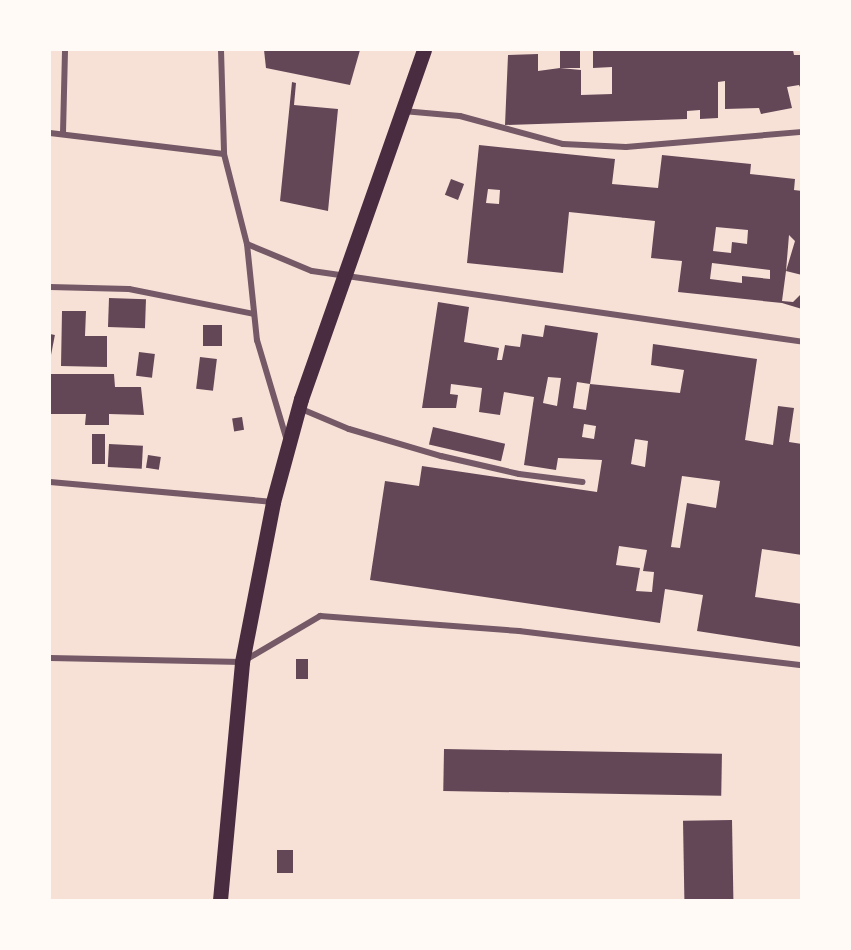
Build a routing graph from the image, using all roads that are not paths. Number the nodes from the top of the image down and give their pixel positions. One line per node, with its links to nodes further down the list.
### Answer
1 (65, 50): 7 (street)
2 (221, 50): 8 (street)
3 (424, 50): 4 (main road)
4 (403, 111): 5 (street); 10 (main road)
5 (801, 132)
6 (50, 133): 7 (street)
7 (63, 133): 8 (street)
8 (224, 154): 9 (street)
9 (247, 244): 10 (street); 12 (street)
10 (346, 275): 13 (street); 14 (main road)
11 (50, 287): 12 (street)
12 (254, 314): 15 (street)
13 (801, 342)
14 (299, 408): 15 (main road); 17 (street)
15 (289, 445): 18 (main road)
16 (50, 482): 18 (street)
17 (582, 482)
18 (273, 502): 20 (main road)
19 (50, 658): 20 (street)
20 (242, 662): 21 (street); 22 (main road)
21 (801, 665)
22 (220, 900)

